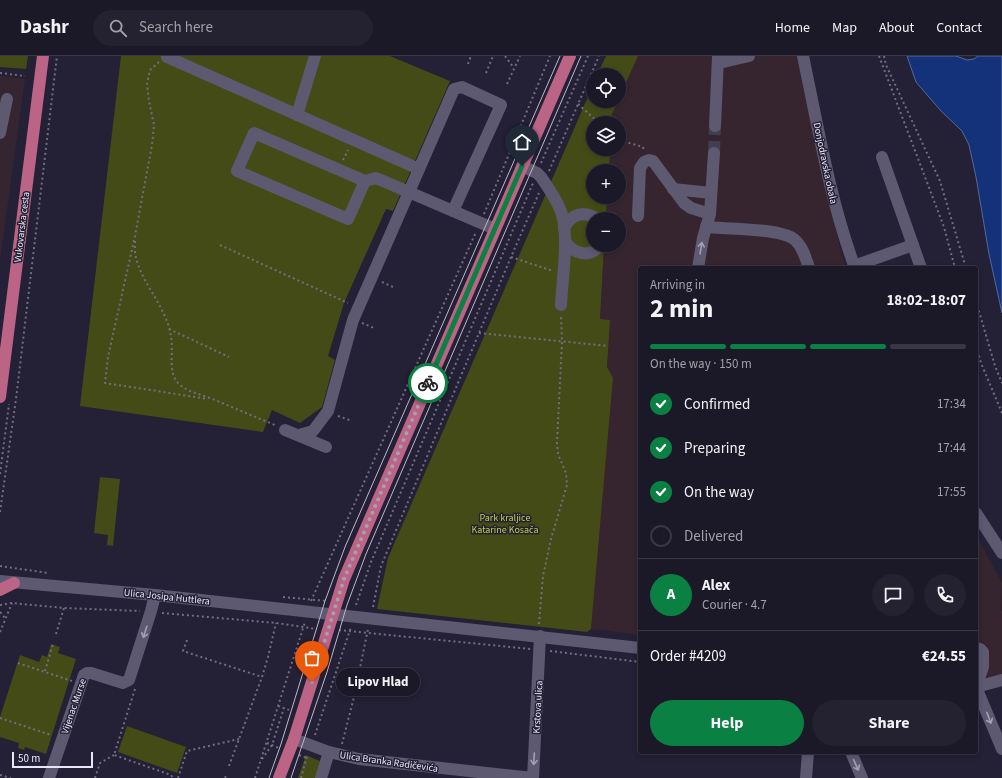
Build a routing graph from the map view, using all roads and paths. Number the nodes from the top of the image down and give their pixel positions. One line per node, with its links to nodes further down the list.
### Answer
1 (43, 56): 75 (main road, Vukovarska cesta)
2 (57, 56): 83 (path)
3 (315, 56): 26 (street)
4 (471, 56): 18 (path)
5 (493, 56): 21 (path)
6 (505, 56): 19 (path)
7 (520, 56): 19 (path)
8 (550, 56): 47 (path)
9 (570, 56): 35 (main road)
10 (588, 56): 38 (path)
11 (599, 56): 25 (path)
12 (749, 56): 17 (street)
13 (803, 56): 59 (street, Donjodravska obala)
14 (879, 56): 62 (path)
15 (884, 56): 63 (path)
16 (167, 57): 26 (street); 51 (path)
17 (719, 59): 28 (street)
18 (468, 64)
19 (514, 68): 23 (path)
20 (0, 73): 22 (path)
21 (486, 73)
22 (25, 76)
23 (507, 84)
24 (7, 99): 29 (street)
25 (578, 104): 27 (path); 38 (path)
26 (297, 115): 30 (street)
27 (591, 116)
28 (716, 126)
29 (0, 133)
30 (353, 140): 36 (street); 37 (path)
31 (626, 142): 34 (path)
32 (714, 153): 42 (street)
33 (882, 157): 54 (street)
34 (649, 160): 40 (street); 46 (street)
35 (522, 166): 38 (street); 50 (main road)
36 (419, 169): 41 (street); 43 (street)
37 (339, 170): 39 (street); 39 (street)
38 (541, 178): 48 (street); 56 (path); 95 (path)
39 (365, 181): 41 (street)
40 (673, 189): 42 (street); 45 (street)
41 (408, 192): 43 (street); 66 (street)
42 (711, 193): 45 (street)
43 (453, 211): 47 (street)
44 (586, 214): 48 (street)
45 (710, 214): 49 (street)
46 (638, 216)
47 (480, 222): 50 (street); 92 (path)
48 (564, 228): 52 (street)
49 (706, 228): 57 (street, one-way to 49); 58 (street)
50 (495, 229): 94 (main road)
51 (135, 236): 68 (path); 76 (path)
52 (565, 241): 55 (street); 64 (street)
53 (220, 245): 66 (path)
54 (913, 245): 60 (street); 61 (street)
55 (592, 252)
56 (511, 257): 64 (path); 69 (path)
57 (698, 266)
58 (808, 266)
59 (854, 266)
60 (857, 266)
61 (920, 266)
62 (954, 266)
63 (965, 266)
64 (563, 274): 65 (street)
65 (561, 305): 70 (path)
66 (359, 308): 77 (street)
67 (978, 308): 74 (path)
68 (169, 329): 73 (path); 80 (path)
69 (479, 333): 70 (path); 97 (path)
70 (562, 342): 71 (path); 101 (path)
71 (608, 346)
72 (978, 354): 78 (path)
73 (229, 357)
74 (1002, 383)
75 (0, 398)
76 (208, 399)
77 (328, 411): 79 (path); 81 (street)
78 (1002, 413)
79 (352, 421)
80 (285, 430): 81 (street)
81 (299, 435): 82 (street)
82 (326, 447)
83 (0, 512)
84 (978, 516): 85 (street)
85 (1002, 554)
86 (0, 581): 87 (street, Ulica Josipa Huttlera)
87 (14, 583): 88 (main road); 89 (street, Ulica Josipa Huttlera)
88 (0, 590)
89 (155, 595): 92 (street, Ulica Josipa Huttlera); 120 (street, one-way to 120)
90 (12, 603): 96 (path)
91 (64, 608): 105 (path)
92 (308, 611): 94 (street, Ulica Josipa Huttlera); 99 (path)
93 (0, 612): 96 (path)
94 (333, 614): 95 (street); 100 (main road)
95 (354, 616): 97 (street); 102 (path)
96 (4, 618): 103 (path)
97 (370, 618): 101 (street); 104 (path)
98 (276, 623): 116 (path)
99 (303, 628): 100 (path); 125 (path)
100 (328, 630): 102 (path); 131 (main road)
101 (540, 630): 108 (street); 110 (street, Krstova ulica)
102 (349, 631): 104 (path); 132 (path)
103 (0, 632)
104 (367, 633): 110 (path); 135 (path)
105 (56, 634)
106 (187, 640): 116 (path)
107 (53, 644): 113 (path)
108 (638, 648)
109 (978, 648): 115 (street)
110 (540, 651): 111 (path); 150 (street, Krstova ulica, one-way to 150)
111 (638, 662)
112 (18, 663): 113 (path)
113 (45, 671): 119 (path)
114 (1002, 673): 115 (street)
115 (981, 674): 118 (street)
116 (262, 677): 130 (path)
117 (1002, 680): 121 (street)
118 (978, 682)
119 (80, 684): 120 (street, Vijenac Murse); 129 (street, Vijenac Murse)
120 (131, 685): 134 (path)
121 (978, 686)
122 (978, 687): 123 (street)
123 (1002, 689)
124 (978, 692): 133 (street, one-way to 133)
125 (278, 706): 126 (path); 138 (path)
126 (284, 708): 127 (path); 138 (path)
127 (288, 710)
128 (0, 718): 129 (path)
129 (62, 739): 142 (street, Vijenac Murse)
130 (239, 739): 139 (path); 145 (path)
131 (294, 740): 132 (street, Ulica Branka Radičevića); 147 (main road)
132 (311, 746): 135 (street, Ulica Branka Radičevića); 148 (path)
133 (1002, 749)
134 (114, 754): 143 (path); 144 (path)
135 (334, 754): 149 (street); 150 (street, Ulica Branka Radičevića)
136 (808, 754): 151 (street)
137 (851, 754): 152 (street, one-way to 152)
138 (260, 761): 146 (path)
139 (229, 766)
140 (0, 775): 141 (path)
141 (11, 778)
142 (50, 778)
143 (95, 778)
144 (173, 778)
145 (178, 778)
146 (255, 778)
147 (279, 778)
148 (302, 778)
149 (321, 778)
150 (533, 778)
151 (806, 778)
152 (862, 778)

